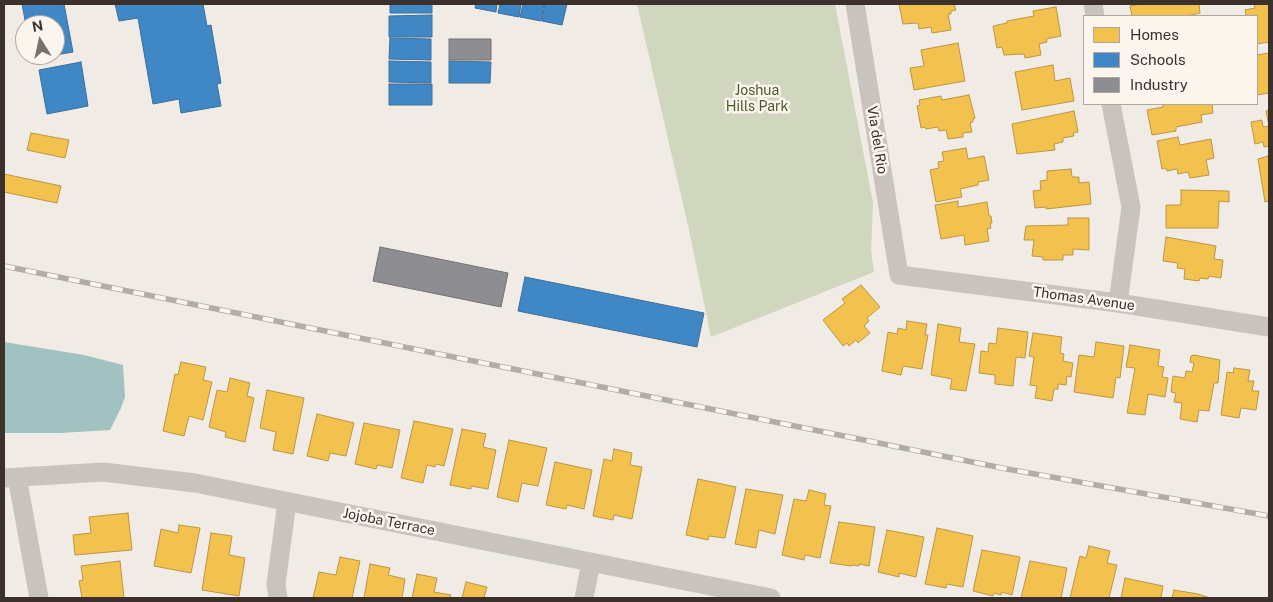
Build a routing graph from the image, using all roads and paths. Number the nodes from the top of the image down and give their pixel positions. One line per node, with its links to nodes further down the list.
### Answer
1 (855, 4): 3 (street, Via del Rio)
2 (1111, 105): 4 (street)
3 (899, 275): 4 (street, Thomas Avenue)
4 (1118, 303): 5 (street, Thomas Avenue)
5 (1269, 327)
6 (10, 478): 7 (street, Jojoba Terrace); 9 (street)
7 (287, 502): 8 (street, Jojoba Terrace); 10 (street)
8 (591, 562): 11 (street); 12 (street, Jojoba Terrace)
9 (39, 598)
10 (278, 598)
11 (584, 598)
12 (771, 598)

